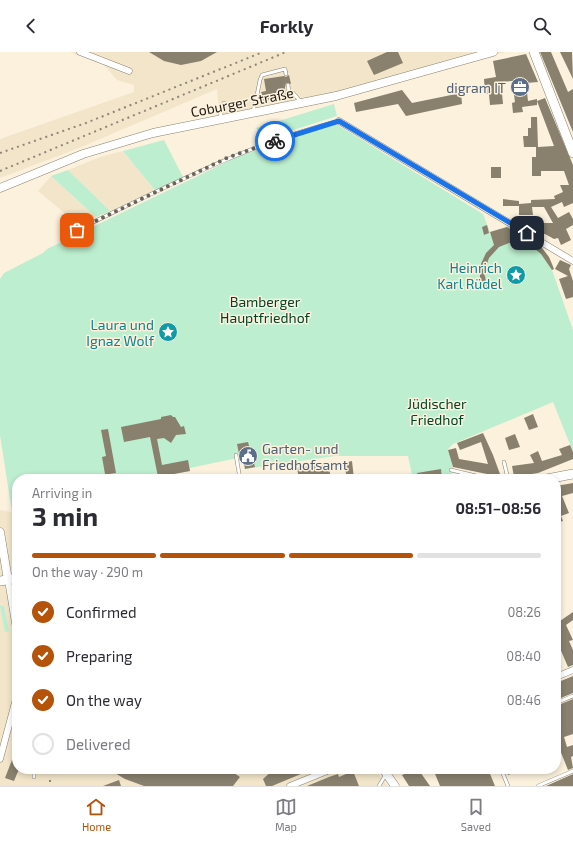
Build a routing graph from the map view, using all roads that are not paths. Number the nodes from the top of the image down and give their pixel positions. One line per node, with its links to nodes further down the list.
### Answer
1 (80, 52): 4 (street)
2 (493, 52): 10 (street, Coburger Straße)
3 (534, 52): 14 (main road)
4 (129, 71)
5 (286, 74): 8 (lane)
6 (288, 85): 10 (lane)
7 (260, 97): 8 (lane)
8 (256, 100): 11 (lane)
9 (224, 103): 12 (lane)
10 (302, 103): 11 (street, Coburger Straße)
11 (252, 113): 12 (street, Coburger Straße)
12 (220, 119): 15 (street, Coburger Straße)
13 (339, 121): 16 (lane); 17 (street)
14 (573, 153)
15 (0, 188)
16 (77, 230)
17 (573, 260)
18 (236, 455): 22 (lane)
19 (504, 462): 24 (lane)
20 (451, 470): 21 (lane)
21 (461, 472): 23 (lane)
22 (239, 474)
23 (469, 474)
24 (507, 474)
25 (573, 474): 26 (main road)
26 (561, 476)
27 (0, 532): 28 (street)
28 (8, 579): 29 (street)
29 (12, 604)
30 (573, 670): 31 (street)
31 (561, 675)
32 (573, 696): 33 (lane)
33 (561, 701)
34 (12, 726): 35 (street)
35 (0, 759)
36 (573, 771): 45 (lane)
37 (320, 774): 41 (street)
38 (384, 774): 42 (lane)
39 (387, 774): 43 (street)
40 (503, 774): 44 (lane)
41 (290, 786)
42 (379, 786)
43 (395, 786)
44 (508, 786)
45 (538, 786)

